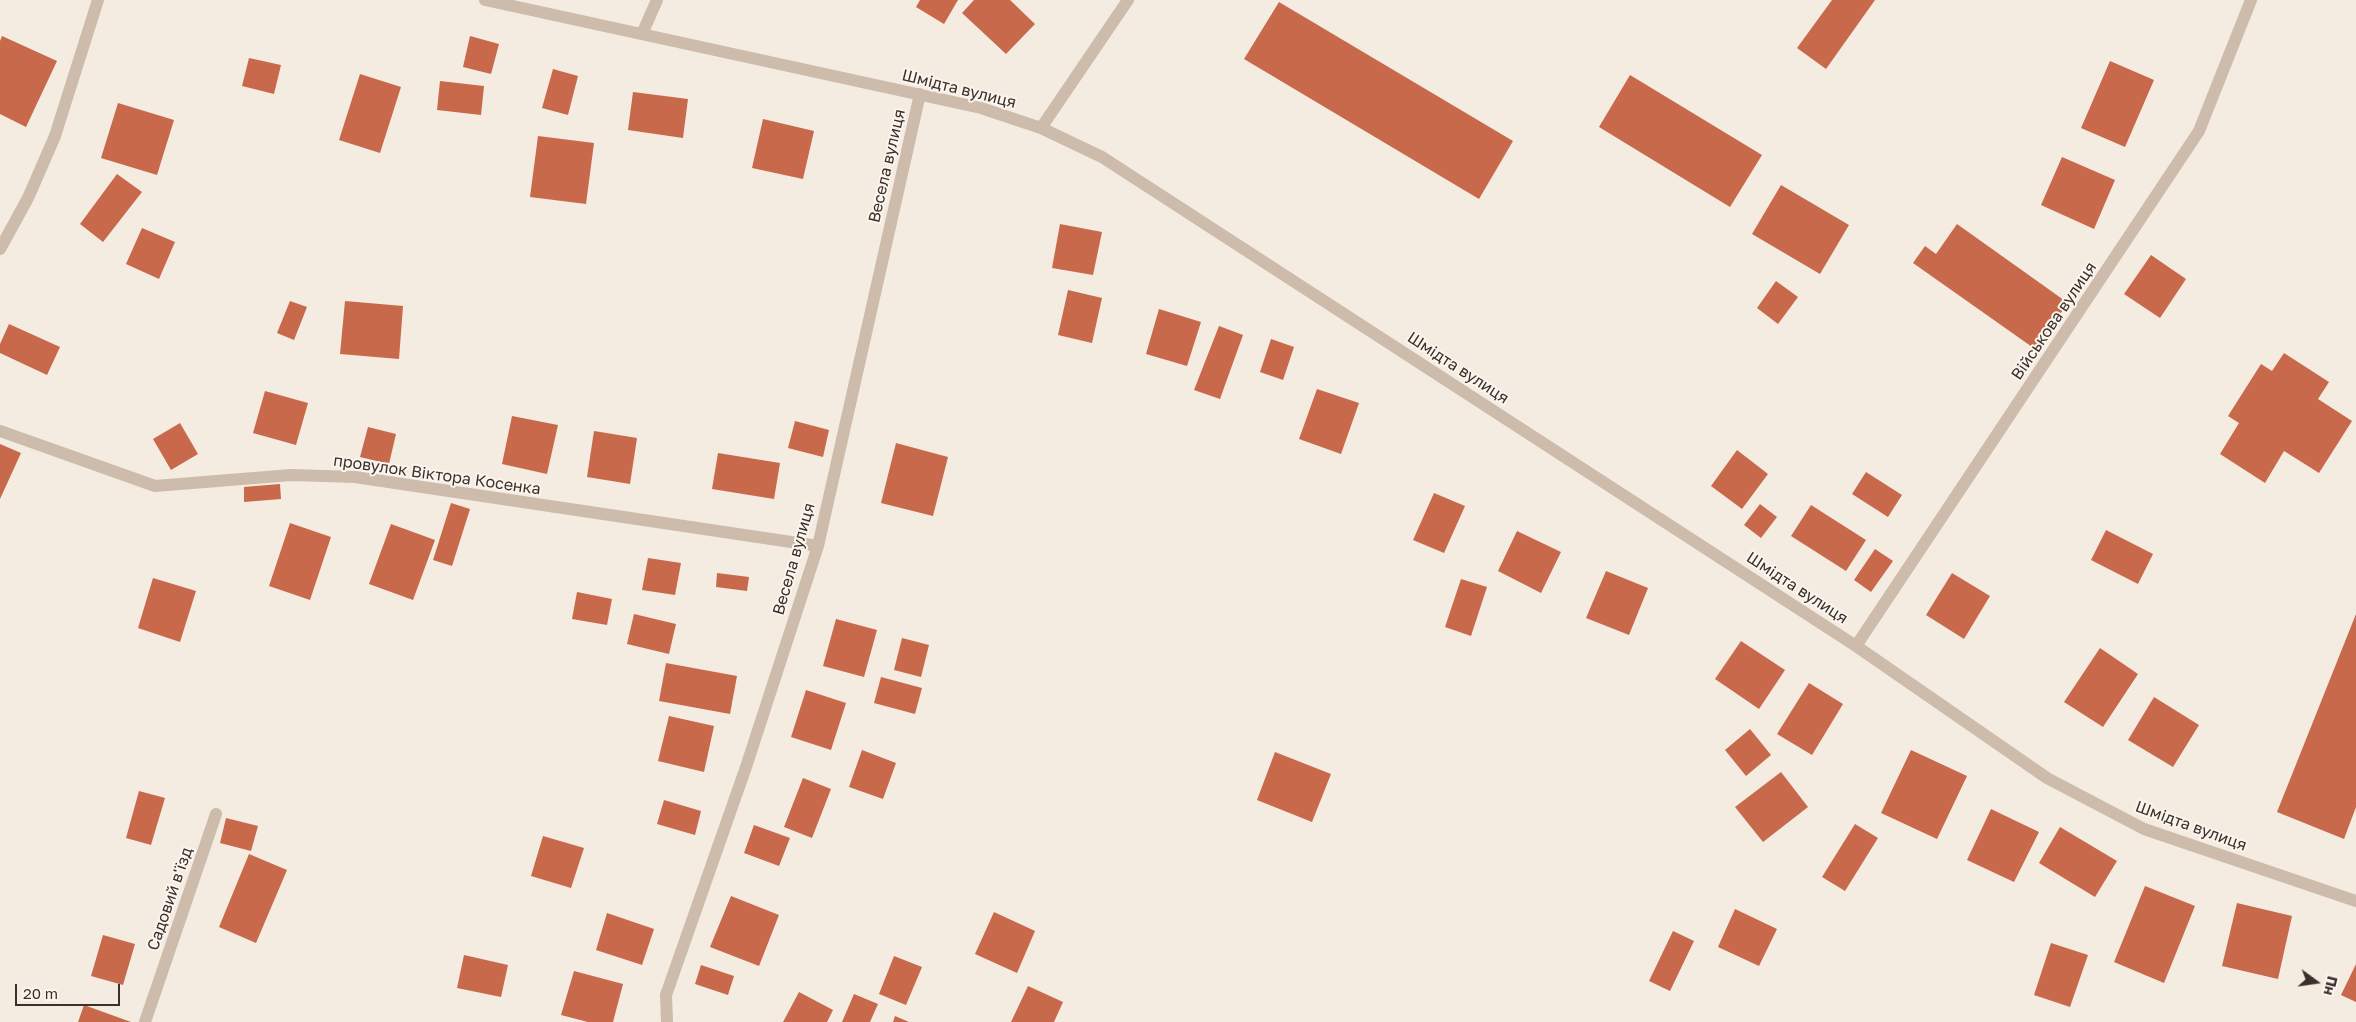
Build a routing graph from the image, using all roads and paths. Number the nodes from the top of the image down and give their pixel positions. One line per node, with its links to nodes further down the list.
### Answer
1 (98, 0): 9 (street)
2 (485, 0): 6 (street, Шмідта вулиця)
3 (657, 0): 6 (street)
4 (1128, 0): 8 (street)
5 (2252, 0): 12 (street, Військова вулиця)
6 (642, 34): 7 (street, Шмідта вулиця)
7 (920, 94): 8 (street, Шмідта вулиця); 11 (street, Весела вулиця)
8 (1041, 128): 12 (street, Шмідта вулиця)
9 (0, 249)
10 (0, 431): 11 (street, провулок Віктора Косенка)
11 (818, 546): 16 (street, Весела вулиця)
12 (1856, 646): 14 (street, Шмідта вулиця)
13 (216, 814): 15 (street, Садовий в'їзд)
14 (2356, 901)
15 (146, 1022)
16 (666, 1022)

